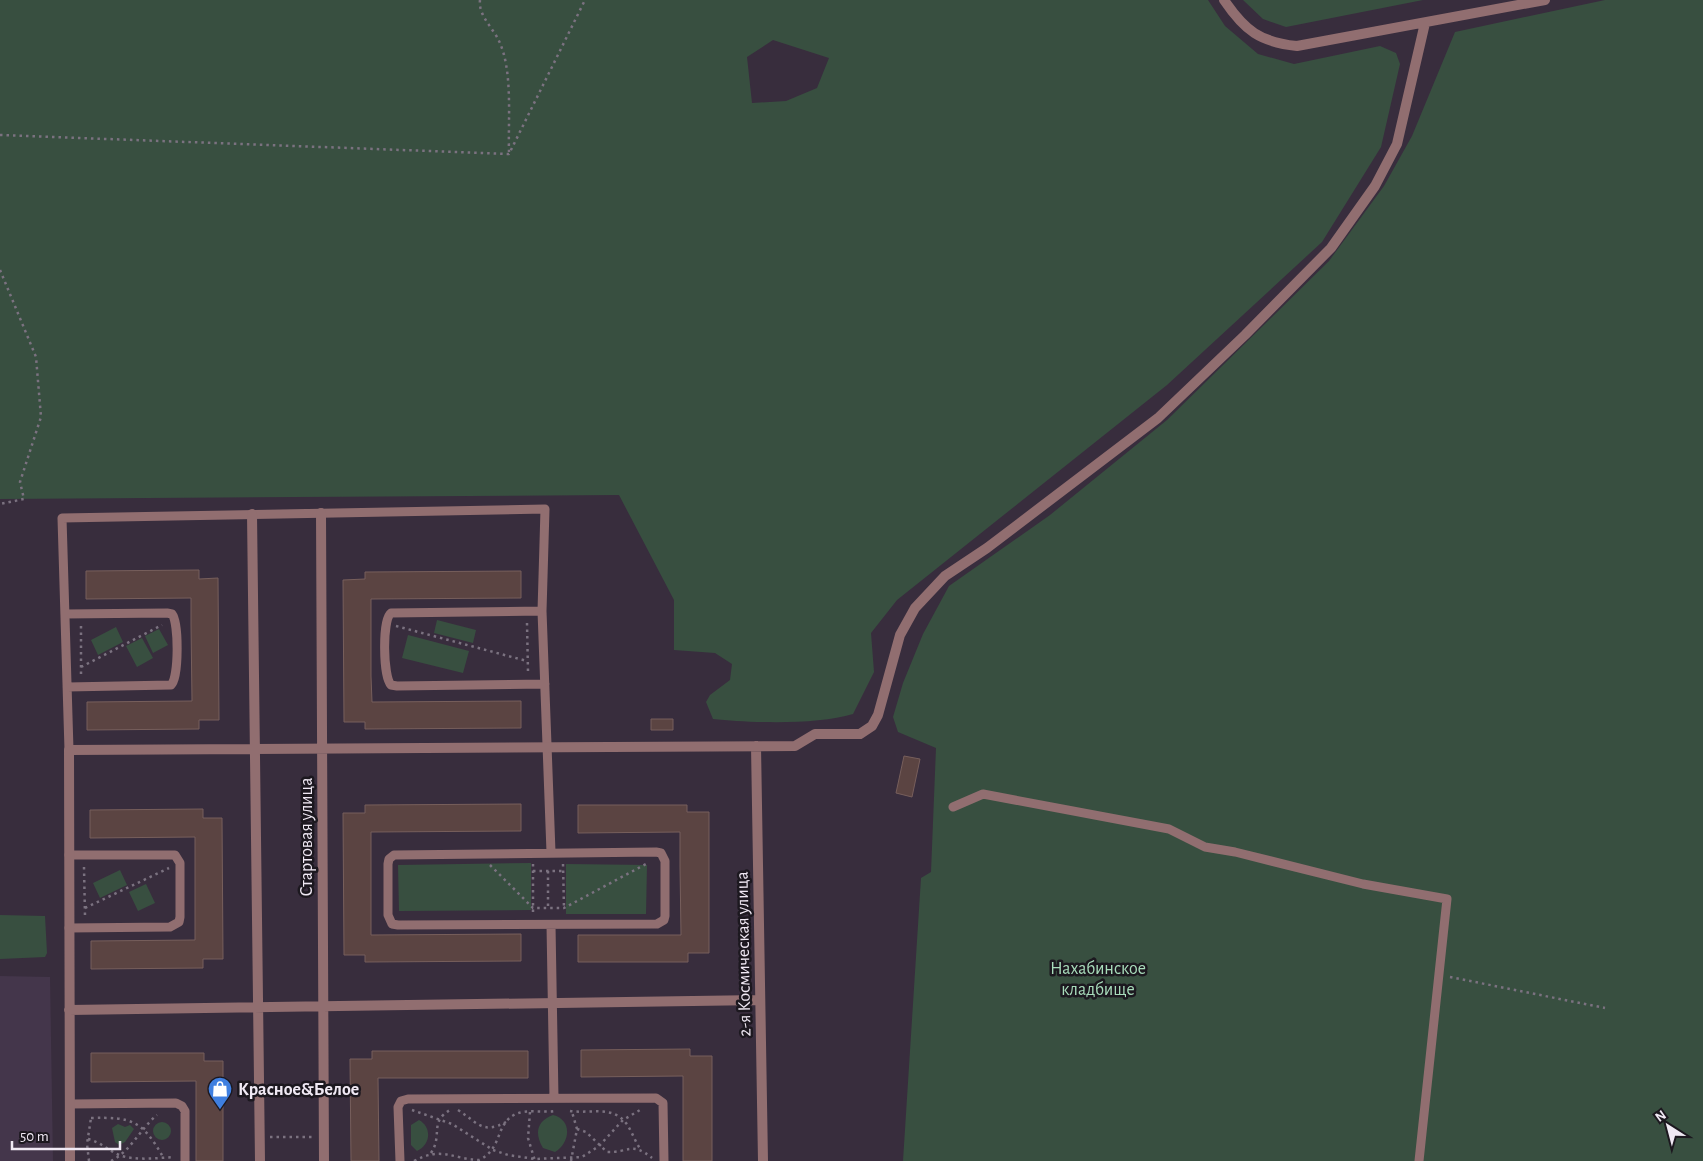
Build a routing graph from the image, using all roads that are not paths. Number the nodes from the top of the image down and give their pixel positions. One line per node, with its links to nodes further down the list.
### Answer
1 (1224, 0): 3 (street)
2 (1545, 0): 3 (street)
3 (1425, 22): 10 (street)
4 (321, 513): 5 (lane); 6 (lane); 12 (street, Стартовая улица)
5 (252, 514): 7 (lane); 13 (street)
6 (542, 611): 8 (lane); 8 (lane)
7 (65, 614): 9 (lane); 9 (lane)
8 (545, 684): 11 (lane)
9 (67, 687): 14 (lane)
10 (756, 746): 11 (street); 20 (street, 2-я Космическая улица)
11 (547, 747): 12 (street); 16 (lane)
12 (322, 748): 13 (street); 22 (street, Стартовая улица)
13 (255, 749): 14 (street); 23 (street)
14 (69, 750): 17 (street)
15 (953, 806): 34 (lane)
16 (551, 852): 18 (lane); 18 (lane)
17 (69, 855): 19 (street); 19 (lane)
18 (551, 925): 21 (lane)
19 (69, 928): 24 (street)
20 (760, 1000): 21 (street); 33 (street, 2-я Космическая улица)
21 (552, 1003): 22 (street); 25 (lane)
22 (323, 1006): 23 (street); 30 (street, Стартовая улица)
23 (258, 1008): 24 (street); 29 (street)
24 (70, 1010): 26 (street)
25 (554, 1098): 31 (lane); 32 (lane)
26 (70, 1104): 27 (lane); 28 (street)
27 (185, 1159)
28 (70, 1161)
29 (260, 1161)
30 (324, 1161)
31 (400, 1161)
32 (664, 1161)
33 (763, 1161)
34 (1419, 1161)

